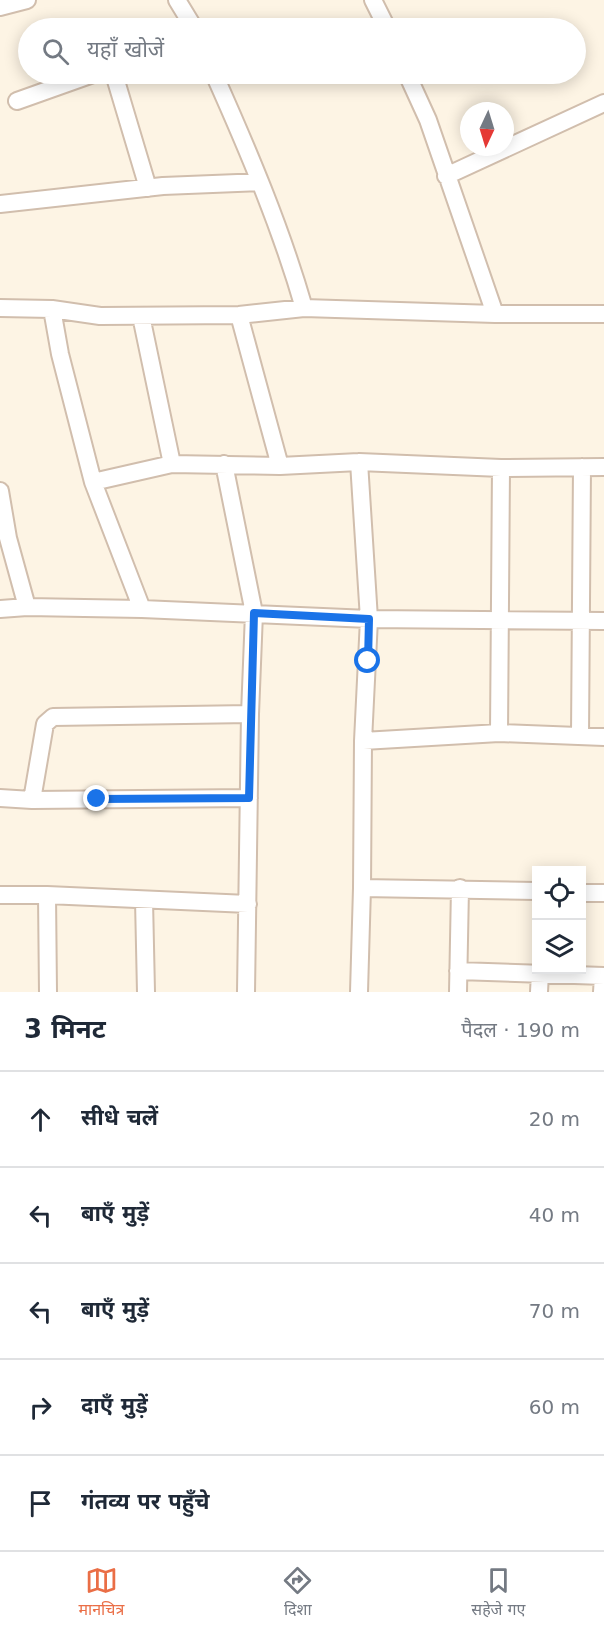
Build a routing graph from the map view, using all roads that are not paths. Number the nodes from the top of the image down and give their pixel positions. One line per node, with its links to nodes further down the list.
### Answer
1 (27, 0): 4 (street)
2 (177, 0): 5 (street)
3 (373, 0): 6 (street)
4 (0, 7)
5 (188, 18)
6 (382, 18)
7 (65, 84): 11 (street)
8 (117, 84): 15 (street)
9 (218, 84): 14 (street)
10 (412, 84): 13 (street)
11 (17, 101)
12 (604, 103): 13 (street)
13 (446, 176): 20 (street)
14 (260, 182): 15 (street); 18 (street)
15 (148, 188): 16 (street)
16 (0, 204)
17 (0, 308): 19 (street)
18 (304, 308): 20 (street); 22 (street)
19 (52, 309): 23 (street); 31 (street)
20 (495, 314): 21 (street)
21 (604, 314)
22 (239, 315): 23 (street); 27 (street)
23 (141, 316): 25 (street)
24 (359, 462): 27 (street); 30 (street); 37 (street)
25 (172, 464): 26 (street); 31 (street)
26 (224, 464): 27 (street); 36 (street)
27 (280, 466)
28 (582, 467): 29 (street); 30 (street); 39 (street)
29 (604, 467)
30 (501, 468): 38 (street)
31 (93, 482): 35 (street)
32 (0, 491): 33 (street)
33 (27, 607): 34 (street); 35 (street)
34 (0, 609)
35 (142, 609): 36 (street)
36 (254, 613): 37 (street); 41 (street)
37 (369, 619): 38 (street); 45 (street)
38 (500, 620): 39 (street); 42 (street)
39 (582, 620): 40 (street); 43 (street)
40 (604, 621)
41 (250, 714): 47 (street); 48 (street)
42 (499, 733): 43 (street); 45 (street)
43 (580, 736): 44 (street)
44 (604, 737)
45 (363, 741): 49 (street)
46 (0, 798): 48 (street)
47 (249, 798): 48 (street); 57 (street)
48 (32, 800)
49 (362, 888): 50 (street); 66 (street)
50 (460, 888): 51 (street); 58 (street)
51 (532, 891)
52 (586, 892): 53 (street)
53 (604, 893)
54 (0, 894): 55 (street)
55 (46, 894): 56 (street); 63 (street)
56 (144, 900): 57 (street); 64 (street)
57 (248, 904): 65 (street)
58 (458, 971): 59 (street); 67 (street)
59 (532, 973)
60 (540, 974): 68 (street)
61 (547, 974): 62 (street)
62 (603, 982)
63 (48, 992)
64 (146, 992)
65 (246, 992)
66 (359, 992)
67 (458, 992)
68 (539, 992)

